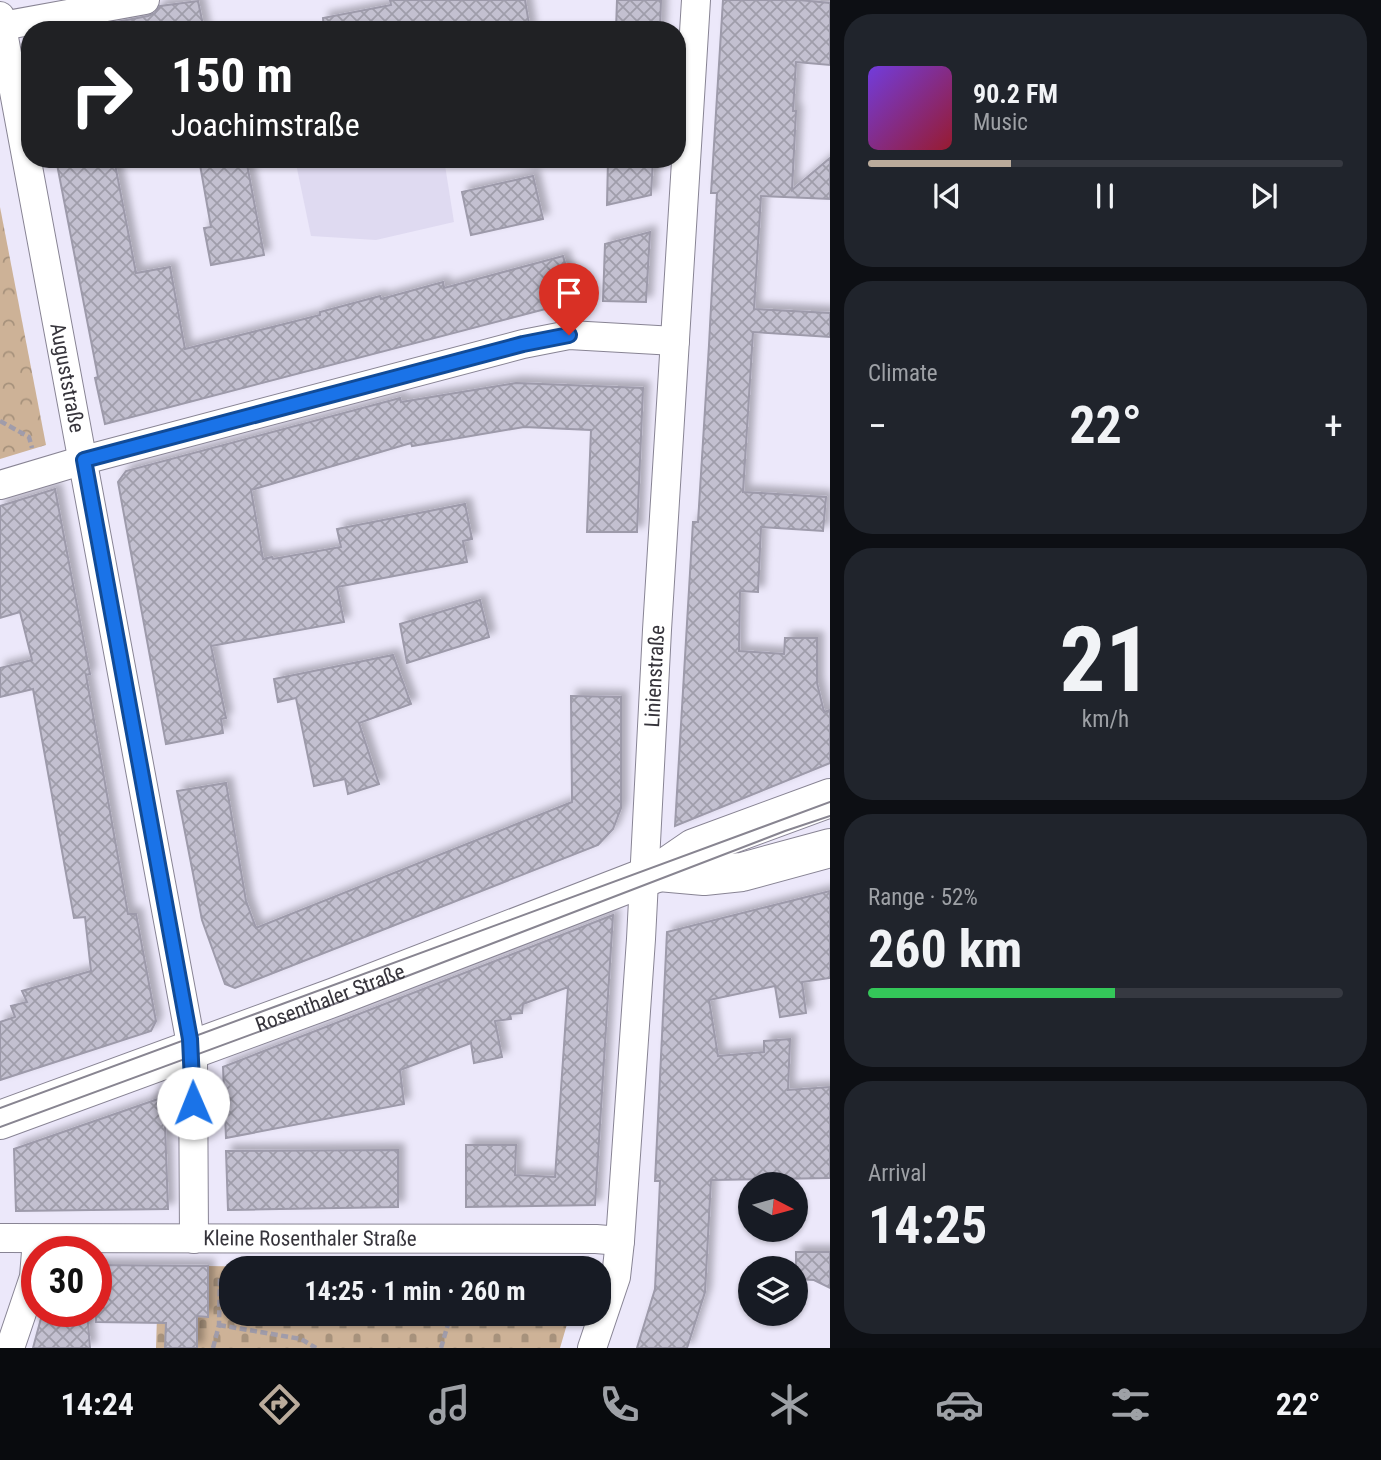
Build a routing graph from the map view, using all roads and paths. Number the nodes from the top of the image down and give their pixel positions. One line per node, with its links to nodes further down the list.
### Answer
1 (145, 0): 3 (street)
2 (696, 0): 5 (street, Linienstraße)
3 (1, 21): 4 (street, Auguststraße)
4 (21, 127)
5 (686, 162)
6 (29, 168): 11 (street, Auguststraße)
7 (686, 168): 8 (street, Linienstraße)
8 (675, 341): 11 (street); 15 (street, Linienstraße)
9 (0, 421): 10 (path)
10 (33, 453)
11 (84, 460): 12 (street); 16 (street, Auguststraße)
12 (0, 485)
13 (830, 798): 15 (street, Rosenthaler Straße)
14 (830, 848): 15 (street, Rosenthaler Straße)
15 (651, 875): 16 (street, Rosenthaler Straße); 22 (street, Linienstraße)
16 (191, 1049): 17 (street, Rosenthaler Straße); 21 (street, Auguststraße)
17 (0, 1120)
18 (0, 1238): 19 (street, Kleine Rosenthaler Straße)
19 (21, 1239)
20 (112, 1239): 21 (street, Kleine Rosenthaler Straße)
21 (194, 1239): 22 (street, Kleine Rosenthaler Straße)
22 (620, 1241): 31 (street, Linienstraße)
23 (21, 1315): 27 (street)
24 (219, 1325): 28 (path)
25 (225, 1326): 29 (path)
26 (447, 1326): 30 (path)
27 (10, 1348)
28 (214, 1348)
29 (316, 1348)
30 (441, 1348)
31 (592, 1348)

